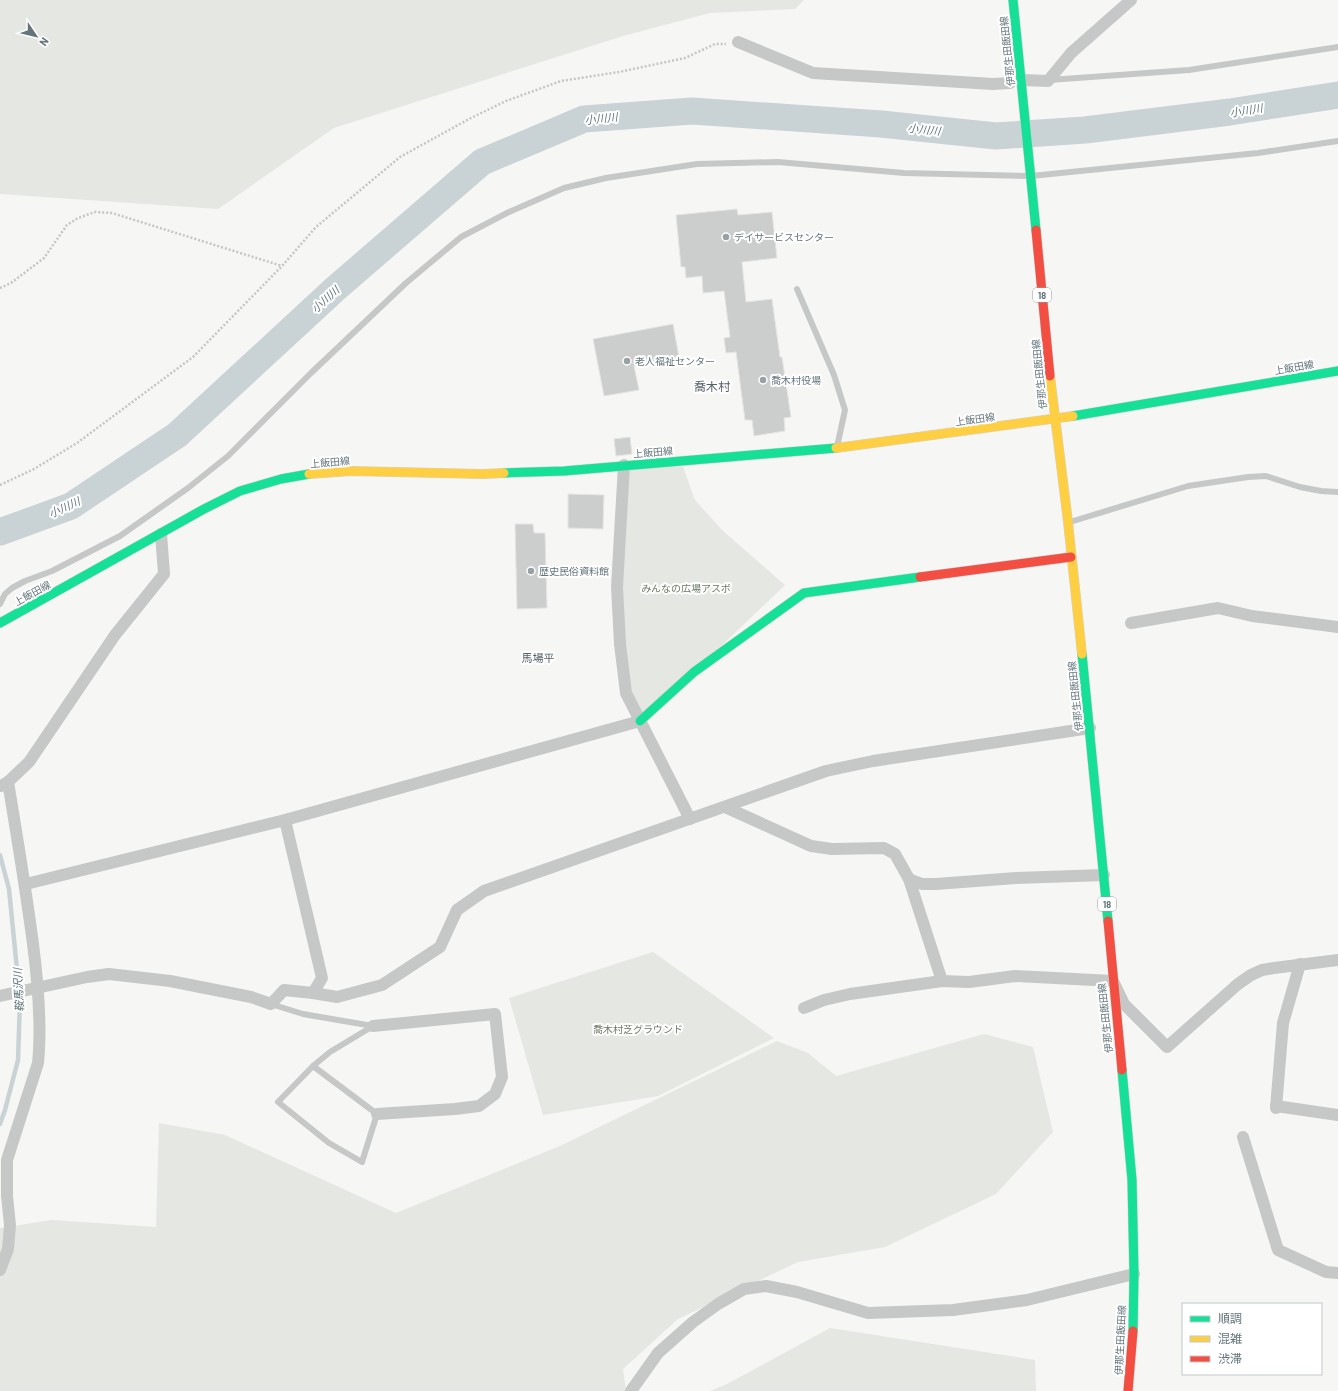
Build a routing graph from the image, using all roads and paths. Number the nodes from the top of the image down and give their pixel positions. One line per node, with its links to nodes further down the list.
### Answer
1 (1013, 0): 6 (main road, 伊那生田飯田線 / 18)
2 (1131, 0): 5 (street)
3 (738, 42): 6 (street); 9 (path)
4 (1338, 47): 5 (lane)
5 (1048, 81): 6 (street)
6 (1018, 84): 8 (main road, 伊那生田飯田線 / 18)
7 (1338, 141): 8 (lane)
8 (1031, 173): 13 (main road, 伊那生田飯田線 / 18); 21 (lane)
9 (282, 266): 10 (path); 16 (path)
10 (0, 288)
11 (797, 288): 14 (lane)
12 (1338, 370): 13 (main road, 上飯田線)
13 (1055, 419): 14 (main road, 上飯田線); 18 (main road, 伊那生田飯田線 / 18)
14 (837, 448): 15 (main road, 上飯田線)
15 (624, 466): 19 (main road, 上飯田線); 25 (street)
16 (0, 485)
17 (1338, 492): 18 (lane)
18 (1068, 522): 20 (main road, 伊那生田飯田線 / 18)
19 (161, 534): 22 (main road, 上飯田線); 27 (street)
20 (1071, 557): 25 (main road); 26 (main road, 伊那生田飯田線 / 18)
21 (0, 604)
22 (0, 621)
23 (1131, 623): 24 (street)
24 (1338, 628)
25 (640, 721): 29 (street); 30 (street)
26 (1090, 728): 28 (street); 31 (main road, 伊那生田飯田線 / 18)
27 (4, 784): 33 (street)
28 (725, 807): 29 (street); 32 (street)
29 (690, 819): 39 (street)
30 (285, 820): 33 (street); 39 (street)
31 (1104, 874): 32 (street); 37 (main road, 伊那生田飯田線 / 18)
32 (909, 879): 36 (street)
33 (26, 884): 38 (street)
34 (1338, 960): 35 (street)
35 (1300, 964): 37 (street); 46 (street)
36 (942, 981): 37 (street); 42 (street)
37 (1113, 981): 50 (main road, 伊那生田飯田線 / 18)
38 (35, 988): 40 (street); 41 (street); 48 (street)
39 (313, 993): 41 (street)
40 (6, 994)
41 (271, 1004): 43 (lane)
42 (804, 1008)
43 (373, 1026): 44 (lane); 45 (street)
44 (313, 1066): 45 (lane); 45 (lane)
45 (377, 1114)
46 (1338, 1115)
47 (1244, 1137): 49 (street)
48 (0, 1270)
49 (1338, 1273)
50 (1134, 1274): 51 (street); 52 (main road, 伊那生田飯田線 / 18)
51 (631, 1391)
52 (1128, 1391)

